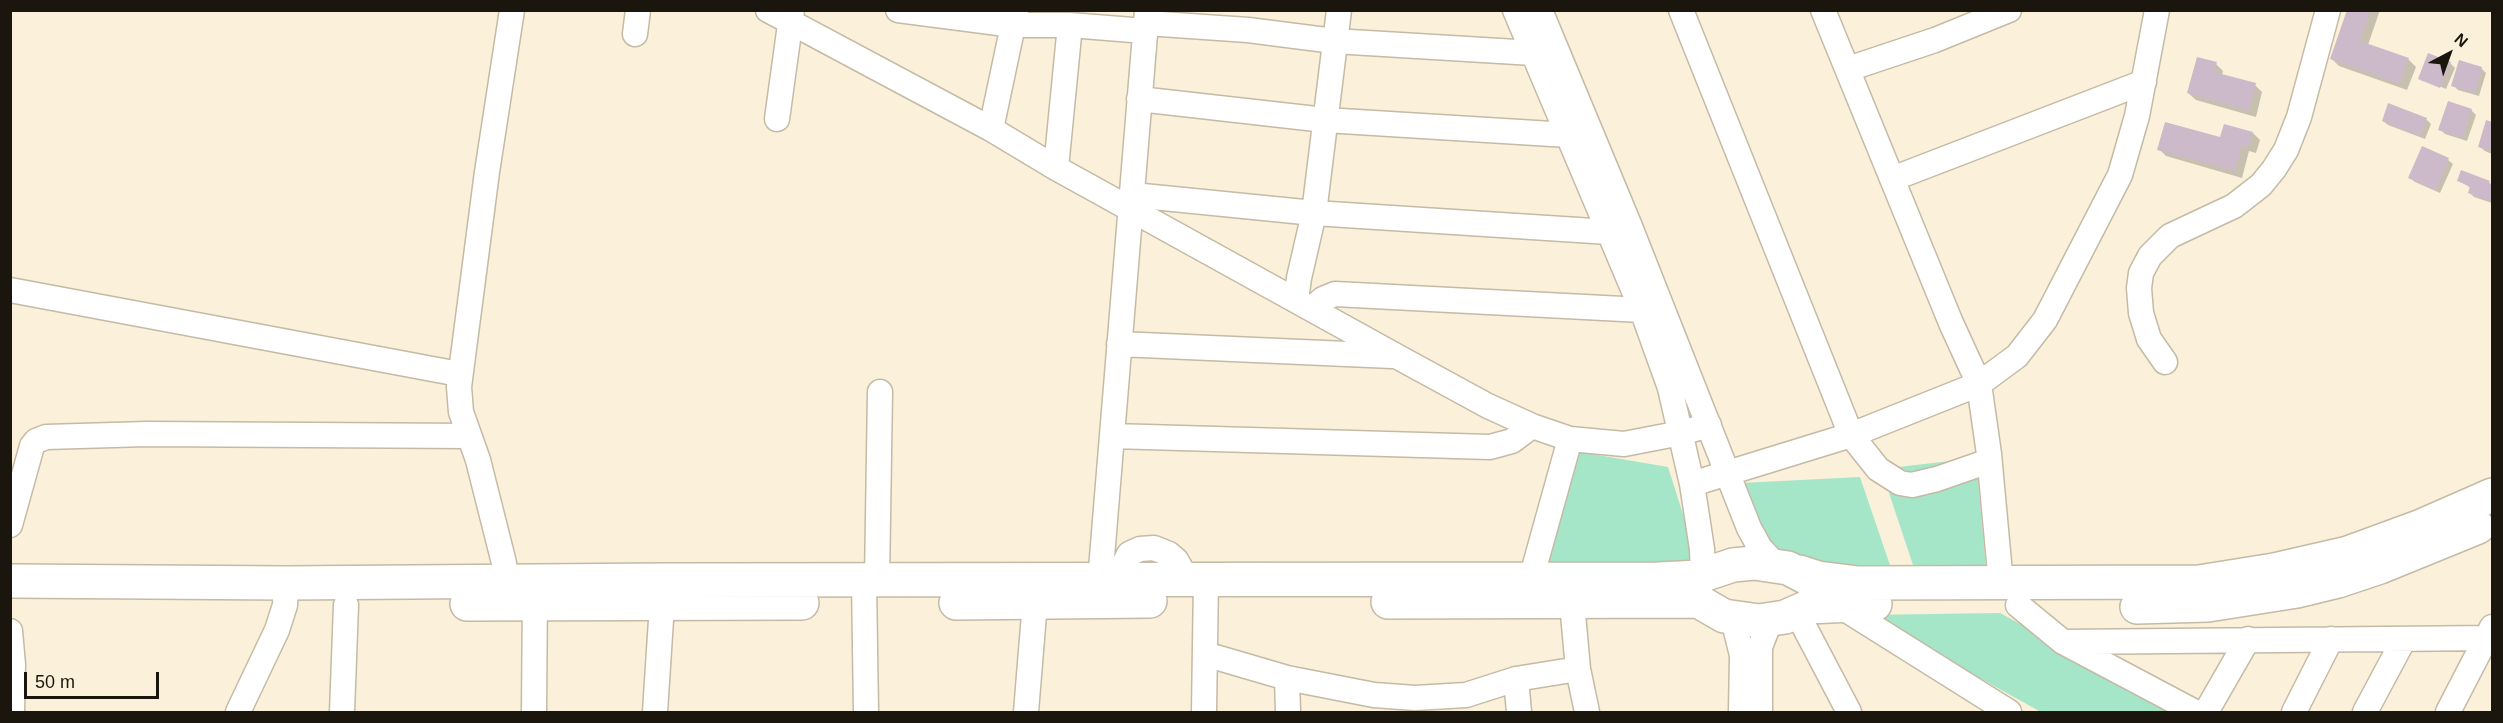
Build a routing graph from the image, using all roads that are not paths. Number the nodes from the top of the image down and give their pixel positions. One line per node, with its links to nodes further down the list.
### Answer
1 (512, 10): 36 (street)
2 (898, 10): 11 (street)
3 (1339, 10): 16 (street)
4 (1515, 10): 17 (street)
5 (1540, 10): 17 (street)
6 (1681, 10): 42 (street)
7 (1823, 10): 18 (street)
8 (2009, 10): 18 (street)
9 (2157, 10): 19 (street)
10 (2328, 10): 35 (street)
11 (939, 12): 13 (street)
12 (783, 14): 21 (street); 23 (street)
13 (1015, 18): 15 (street); 23 (street)
14 (1146, 22): 15 (street); 16 (street); 20 (street)
15 (1070, 25): 25 (street)
16 (1334, 41): 17 (street); 22 (street)
17 (1544, 50): 24 (street); 29 (street)
18 (1848, 69): 26 (street)
19 (2144, 82): 26 (street); 37 (street)
20 (1139, 99): 22 (street); 27 (street)
21 (777, 119)
22 (1324, 120): 24 (street); 28 (street)
23 (991, 129): 25 (street)
24 (1568, 135): 29 (street)
25 (1056, 168): 27 (street)
26 (1892, 179): 37 (street)
27 (1132, 203): 28 (street); 31 (street); 33 (street)
28 (1314, 213): 29 (street); 31 (street)
29 (1619, 228): 32 (street); 39 (street)
30 (10, 290): 36 (street)
31 (1305, 304): 32 (street); 34 (street)
32 (1642, 310): 41 (street)
33 (1119, 344): 34 (street); 44 (street)
34 (1398, 357): 40 (street)
35 (2165, 362)
36 (459, 374): 43 (street)
37 (1979, 384): 42 (street); 46 (street)
38 (880, 392): 58 (street)
39 (1709, 425): 41 (street); 47 (street)
40 (1532, 426): 44 (street); 45 (street)
41 (1681, 433): 45 (street); 48 (street)
42 (1851, 435): 46 (street); 47 (street)
43 (470, 436): 51 (street); 60 (street)
44 (1112, 436): 56 (street)
45 (1570, 439): 53 (street)
46 (1989, 461): 62 (street)
47 (1728, 472): 48 (street); 52 (street)
48 (1692, 484): 55 (street)
49 (2493, 495): 62 (highway)
50 (2493, 520): 62 (highway)
51 (10, 525)
52 (1787, 568): 55 (highway); 62 (highway); 67 (highway)
53 (1531, 579): 55 (highway); 57 (highway)
54 (10, 581): 61 (highway)
55 (1700, 584): 65 (highway); 68 (highway)
56 (1106, 586): 57 (highway); 58 (highway); 63 (highway)
57 (1200, 586): 65 (highway); 75 (street)
58 (868, 588): 59 (highway); 63 (highway); 85 (street)
59 (663, 592): 60 (highway); 84 (street)
60 (521, 593): 61 (highway); 66 (highway); 83 (street)
61 (285, 594): 64 (highway); 66 (highway); 81 (street)
62 (2009, 595): 67 (highway); 74 (street)
63 (1035, 602): 86 (street)
64 (10, 603)
65 (1572, 603): 76 (street)
66 (346, 605): 82 (street)
67 (1804, 611): 68 (highway); 92 (street); 93 (street); 94 (street)
68 (1733, 619): 91 (street)
69 (10, 632): 80 (street)
70 (2491, 634): 73 (street); 99 (street)
71 (2248, 639): 72 (street); 74 (street); 96 (street)
72 (2331, 639): 73 (street); 97 (street)
73 (2404, 639): 98 (street)
74 (2063, 642): 95 (street)
75 (1205, 654): 77 (street); 87 (street)
76 (1578, 669): 78 (street); 90 (street)
77 (1287, 678): 79 (street); 88 (street)
78 (1516, 679): 79 (street); 89 (street)
79 (1354, 702)
80 (12, 712)
81 (238, 712)
82 (342, 712)
83 (534, 712)
84 (655, 712)
85 (866, 712)
86 (1026, 712)
87 (1204, 712)
88 (1288, 712)
89 (1519, 712)
90 (1587, 712)
91 (1741, 712)
92 (1760, 712)
93 (1849, 712)
94 (2009, 712)
95 (2195, 712)
96 (2206, 712)
97 (2294, 712)
98 (2365, 712)
99 (2448, 712)

